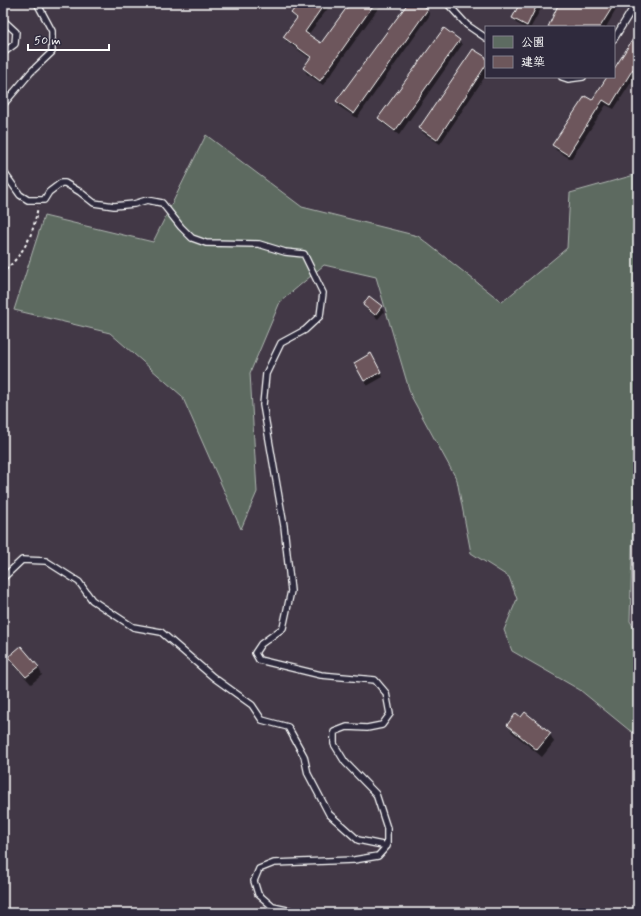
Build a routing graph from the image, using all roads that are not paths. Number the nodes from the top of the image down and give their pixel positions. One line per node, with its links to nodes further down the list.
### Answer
1 (37, 3): 10 (lane)
2 (447, 3): 5 (lane)
3 (636, 3): 6 (lane)
4 (3, 20): 7 (lane)
5 (485, 37)
6 (615, 37)
7 (3, 53)
8 (565, 78): 9 (lane)
9 (576, 78)
10 (3, 105)
11 (3, 171): 13 (lane)
12 (3, 578): 13 (lane)
13 (387, 846): 14 (lane)
14 (301, 913)

